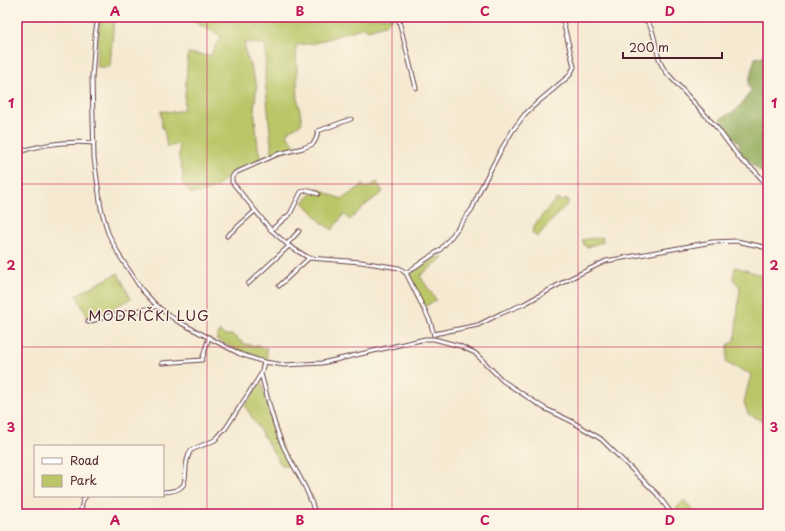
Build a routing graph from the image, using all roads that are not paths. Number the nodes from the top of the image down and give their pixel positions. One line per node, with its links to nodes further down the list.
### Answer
1 (98, 17): 7 (street)
2 (398, 17): 5 (street)
3 (562, 17): 18 (street)
4 (642, 17): 9 (street)
5 (416, 88)
6 (351, 119): 11 (street)
7 (94, 143): 8 (street); 21 (street)
8 (17, 153)
9 (768, 186)
10 (318, 194): 12 (street)
11 (255, 211): 12 (street); 14 (street)
12 (271, 230): 15 (street)
13 (299, 231): 15 (street)
14 (227, 236)
15 (288, 245): 17 (street); 19 (street)
16 (768, 248): 23 (street)
17 (309, 258): 18 (street); 20 (street)
18 (406, 273): 23 (street)
19 (248, 284)
20 (278, 286)
21 (157, 306): 22 (street); 24 (street)
22 (88, 322)
23 (434, 334): 25 (street)
24 (209, 337): 26 (street); 27 (street)
25 (434, 339): 26 (street); 33 (street)
26 (264, 362): 28 (street)
27 (162, 363)
28 (261, 374): 29 (street); 32 (street)
29 (164, 492)
30 (85, 497): 31 (street)
31 (80, 514)
32 (315, 514)
33 (672, 514)

